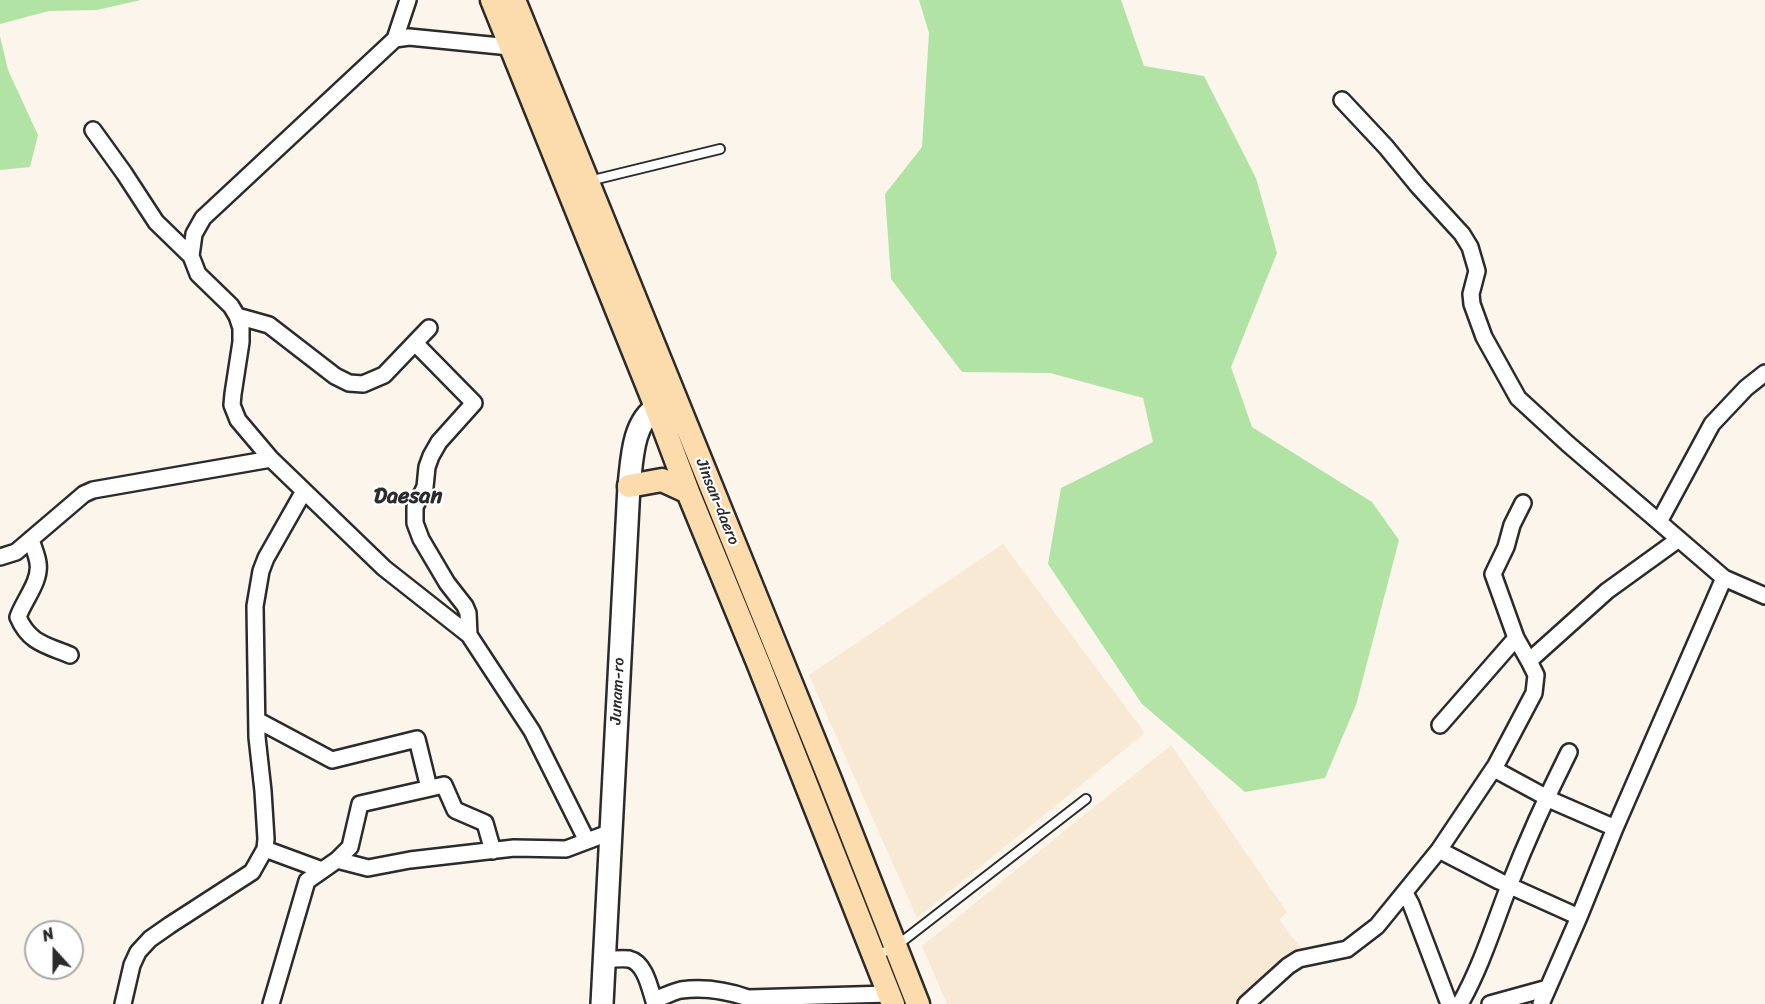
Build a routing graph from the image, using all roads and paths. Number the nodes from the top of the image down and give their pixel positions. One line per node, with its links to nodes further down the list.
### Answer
1 (408, 0): 4 (street)
2 (492, 0): 5 (main road, Jinsan-daero)
3 (514, 0): 9 (main road, Jinsan-daero)
4 (394, 39): 5 (street); 10 (street)
5 (510, 47): 9 (main road, Jinsan-daero)
6 (1342, 100): 21 (street)
7 (93, 130): 10 (street)
8 (720, 148): 9 (lane)
9 (578, 185): 15 (main road, Jinsan-daero)
10 (191, 256): 11 (street)
11 (237, 316): 13 (street); 16 (street)
12 (429, 328): 13 (street)
13 (415, 343): 27 (street)
14 (1765, 373): 21 (street)
15 (666, 403): 17 (street, Junam-ro); 19 (main road, Jinsan-daero); 49 (main road, Jinsan-daero)
16 (271, 459): 18 (street); 22 (street)
17 (629, 486): 19 (main road); 39 (street, Junam-ro)
18 (304, 491): 27 (street); 31 (street)
19 (688, 492): 50 (main road, Jinsan-daero)
20 (1523, 503): 28 (street)
21 (1659, 522): 23 (street)
22 (31, 539): 24 (street); 29 (street)
23 (1679, 539): 25 (street); 30 (street)
24 (0, 557)
25 (1724, 578): 26 (street); 38 (street)
26 (1765, 596)
27 (469, 635): 40 (street)
28 (1516, 638): 30 (street); 32 (street)
29 (70, 655)
30 (1529, 661): 34 (street)
31 (257, 720): 35 (street); 41 (street)
32 (1440, 725)
33 (1569, 752): 36 (street)
34 (1494, 768): 36 (street); 42 (street)
35 (429, 788): 43 (street); 44 (street)
36 (1546, 797): 38 (street); 46 (street)
37 (1086, 799): 49 (lane)
38 (1615, 828): 48 (street)
39 (611, 832): 40 (street); 51 (street, Junam-ro)
40 (587, 841): 43 (street)
41 (265, 849): 45 (street); 56 (street)
42 (1439, 850): 46 (street); 47 (street)
43 (493, 851): 44 (street)
44 (336, 860): 45 (street)
45 (322, 870): 57 (street)
46 (1509, 886): 48 (street); 62 (street)
47 (1405, 893): 60 (street); 61 (street)
48 (1579, 917): 52 (street)
49 (896, 947): 50 (lane); 59 (main road, Jinsan-daero)
50 (874, 956): 53 (main road, Jinsan-daero)
51 (605, 960): 55 (street); 58 (street, Junam-ro)
52 (1548, 988): 63 (street); 64 (street)
53 (891, 999): 54 (street)
54 (749, 1001): 55 (street)
55 (655, 1002)
56 (123, 1004)
57 (271, 1004)
58 (602, 1004)
59 (918, 1004)
60 (1246, 1004)
61 (1449, 1004)
62 (1460, 1004)
63 (1490, 1004)
64 (1541, 1004)

